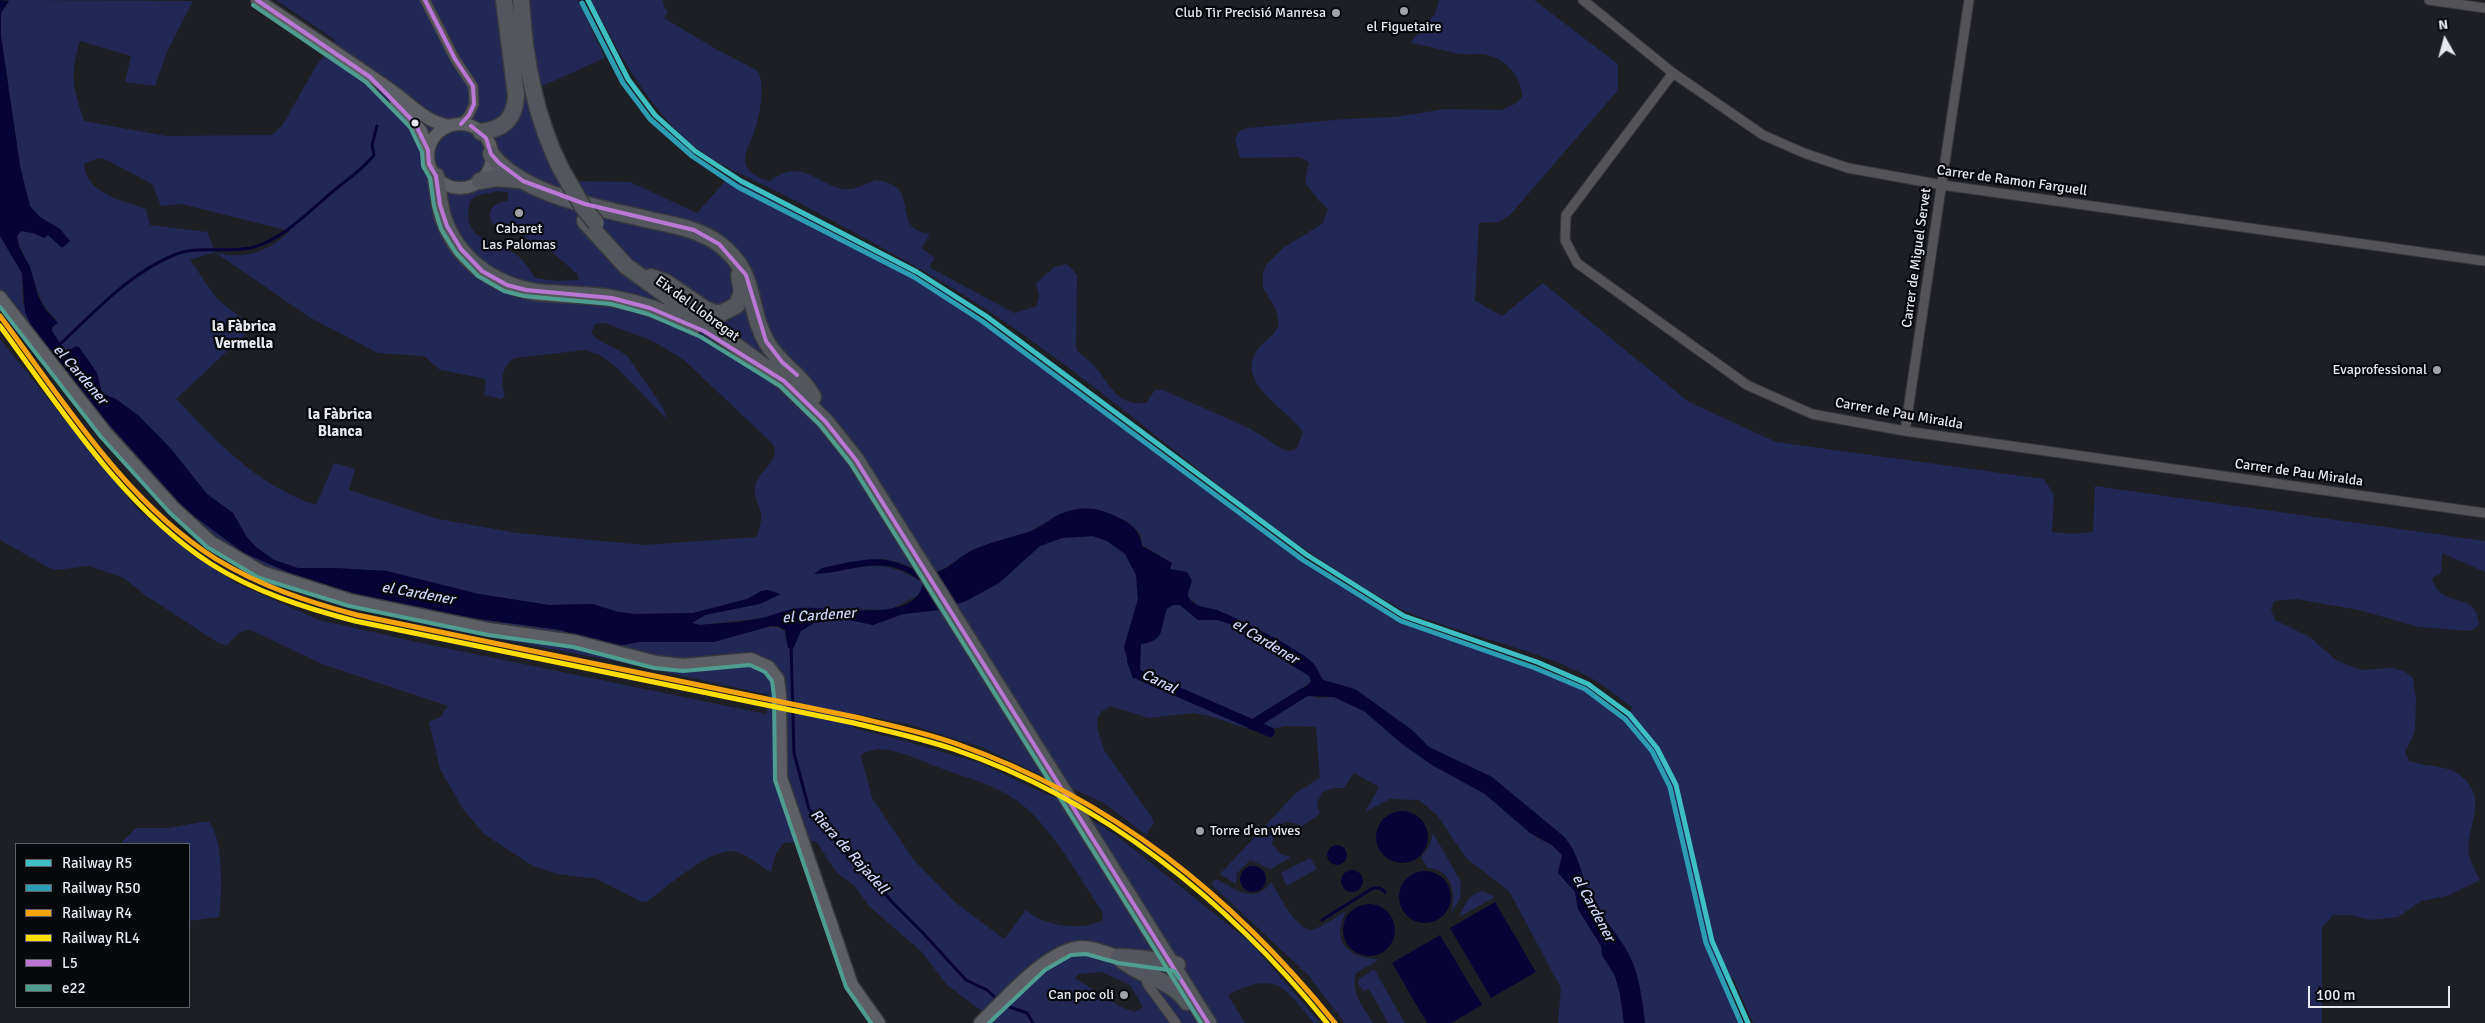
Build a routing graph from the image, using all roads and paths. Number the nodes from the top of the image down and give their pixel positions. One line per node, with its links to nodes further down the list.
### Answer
1 (258, 0): 11 (street)
2 (425, 0): 12 (street)
3 (504, 0): 12 (highway)
4 (513, 0): 15 (highway)
5 (521, 0): 15 (highway)
6 (1583, 0): 10 (street, Carrer de Ramon Farguell)
7 (1969, 0): 19 (street, Carrer de Miguel Servet)
8 (2429, 0): 9 (street)
9 (2485, 8)
10 (1673, 73): 19 (street, Carrer de Ramon Farguell); 27 (street, Carrer de Pau Miralda)
11 (370, 77): 12 (street); 13 (street)
12 (466, 125): 13 (street); 14 (street)
13 (428, 150): 16 (street)
14 (492, 154): 17 (street); 18 (highway)
15 (556, 169): 20 (highway)
16 (436, 176): 17 (street); 25 (highway)
17 (480, 180): 18 (highway)
18 (522, 181): 21 (highway)
19 (1942, 185): 22 (street, Carrer de Ramon Farguell); 27 (street, Carrer de Miguel Servet)
20 (590, 222): 23 (highway, Eix del Llobregat); 25 (highway, Eix del Llobregat)
21 (735, 261): 23 (highway); 26 (highway)
22 (2485, 261)
23 (651, 276): 26 (highway, Eix del Llobregat)
24 (0, 297): 36 (street)
25 (756, 362): 28 (highway, Eix del Llobregat)
26 (813, 397): 28 (highway, Eix del Llobregat)
27 (1906, 431): 29 (street, Carrer de Pau Miralda)
28 (858, 458): 30 (highway)
29 (2485, 513)
30 (1046, 757): 31 (highway); 31 (highway)
31 (1156, 931): 32 (highway); 33 (highway); 35 (highway)
32 (1124, 957): 33 (highway); 34 (highway); 37 (street)
33 (1171, 964): 34 (highway); 35 (highway)
34 (1147, 976): 35 (highway); 38 (street)
35 (1204, 1007): 39 (highway); 40 (highway)
36 (879, 1023)
37 (980, 1023)
38 (1176, 1023)
39 (1208, 1023)
40 (1219, 1023)

